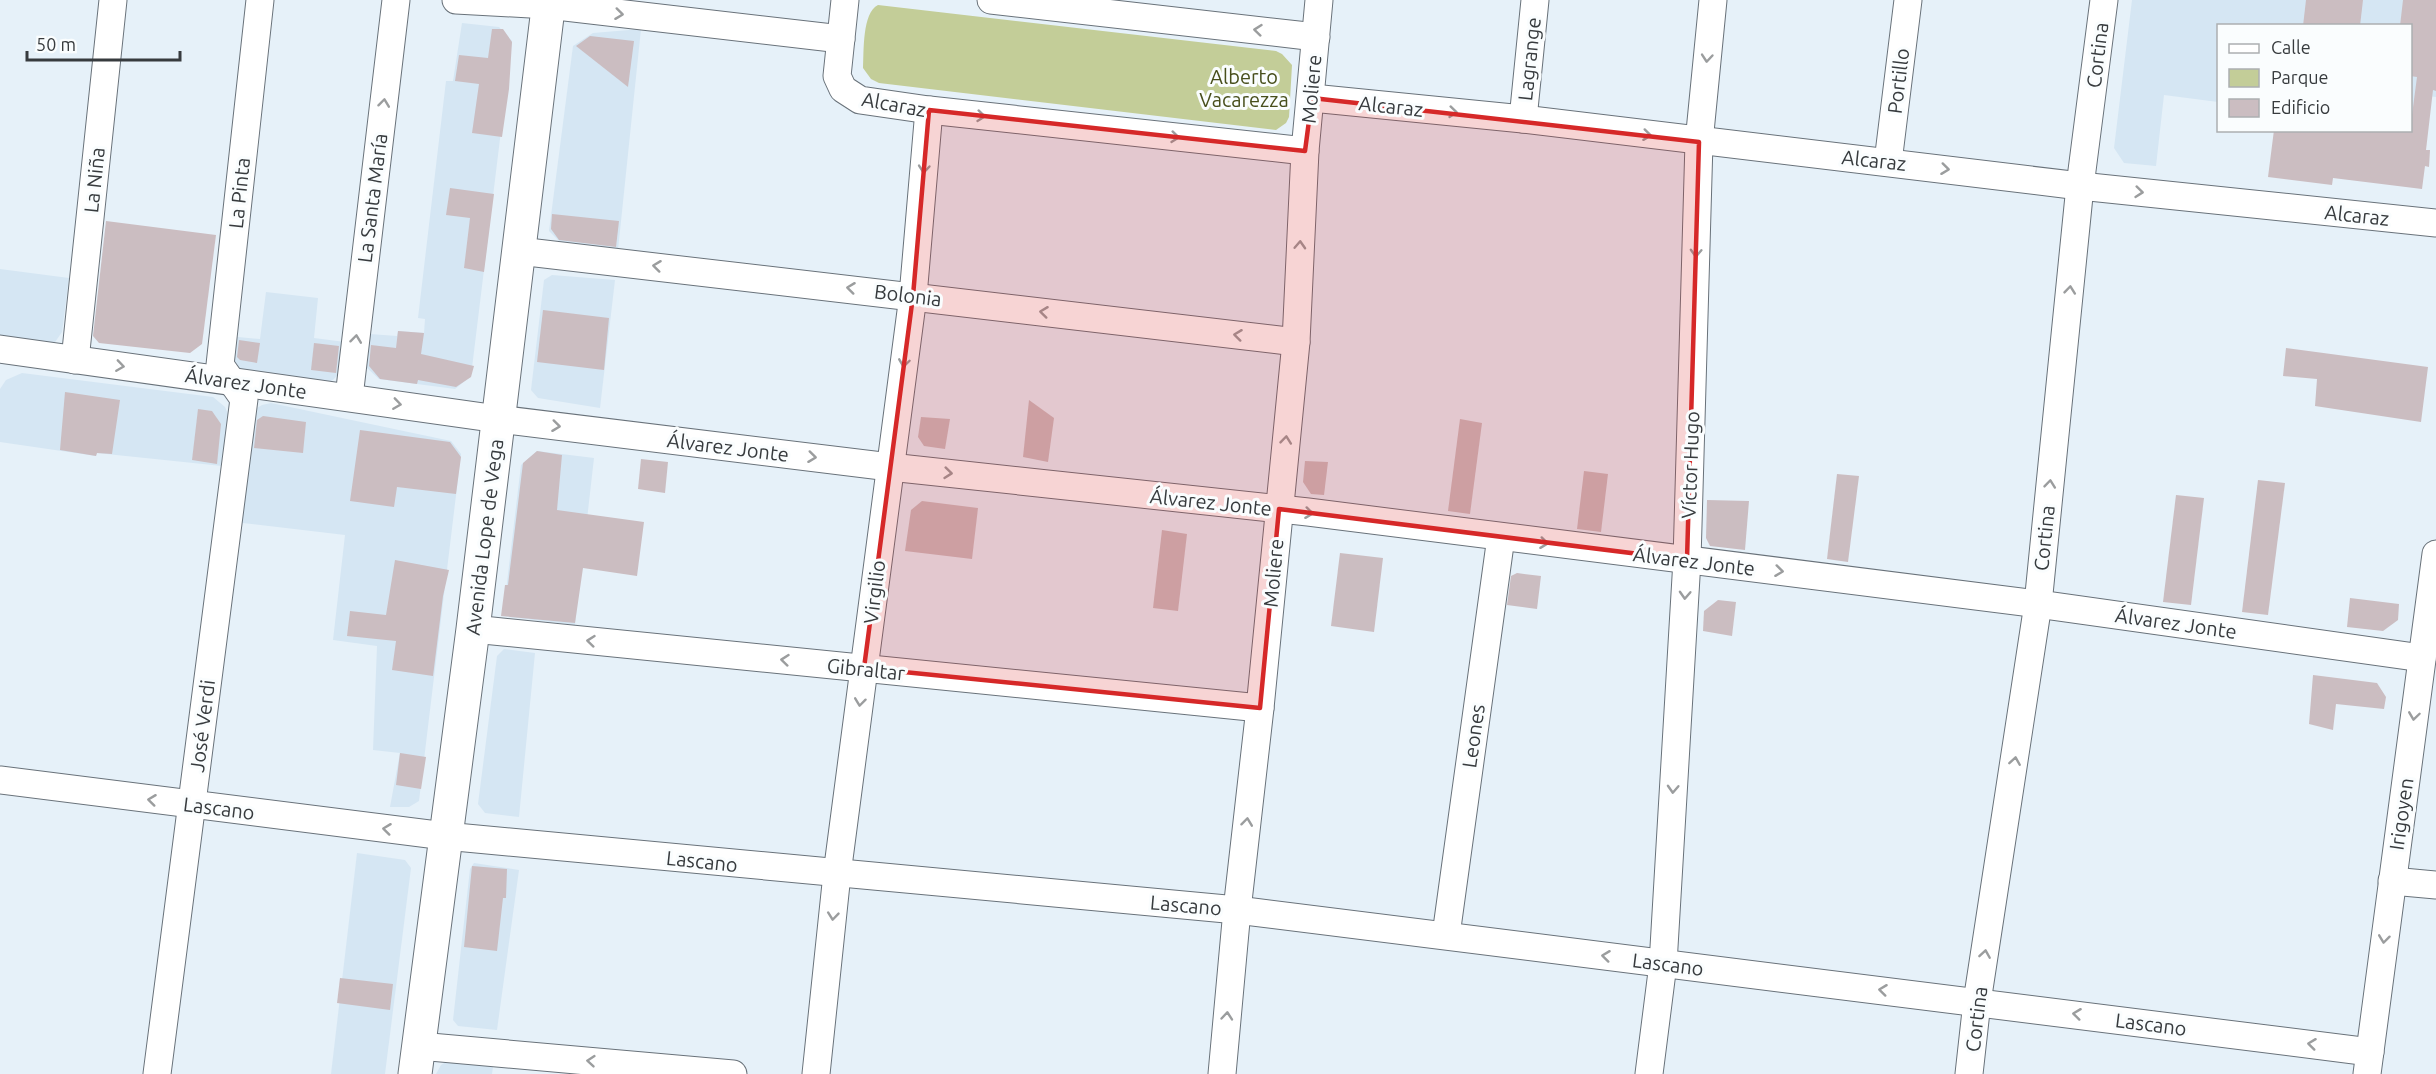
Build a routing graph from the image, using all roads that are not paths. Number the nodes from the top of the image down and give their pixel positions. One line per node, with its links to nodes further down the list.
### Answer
1 (113, 0): 28 (street, La Niña)
2 (260, 0): 29 (street, La Pinta)
3 (396, 0): 30 (street, La Santa María, one-way to 3)
4 (456, 0): 12 (street)
5 (845, 0): 15 (street)
6 (991, 0): 13 (street)
7 (1319, 0): 14 (street, Moliere)
8 (1535, 0): 18 (street, Lagrange)
9 (1713, 0): 19 (street, Víctor Hugo, one-way to 19)
10 (1908, 0): 21 (street, Portillo)
11 (2104, 0): 22 (street, Cortina)
12 (548, 3): 15 (street, one-way to 15); 24 (main road, Avenida Lope de Vega)
13 (1074, 5): 14 (street, one-way to 13)
14 (1316, 37): 16 (street, Moliere)
15 (841, 39): 17 (street, Alcaraz)
16 (1312, 98): 18 (street, Alcaraz, one-way to 18); 20 (street, Moliere)
17 (929, 110): 20 (street, Alcaraz, one-way to 20); 25 (street, Virgilio, one-way to 25)
18 (1523, 119): 19 (street, Alcaraz, one-way to 19)
19 (1699, 142): 21 (street, Alcaraz); 36 (street, Víctor Hugo, one-way to 36)
20 (1305, 151): 26 (street, Moliere, one-way to 20)
21 (1888, 162): 22 (street, Alcaraz, one-way to 22)
22 (2080, 186): 23 (street, Alcaraz, one-way to 23); 37 (street, Cortina, one-way to 22)
23 (2436, 224)
24 (519, 251): 25 (street, Bolonia, one-way to 24); 31 (main road, Avenida Lope de Vega)
25 (913, 296): 26 (street, Bolonia, one-way to 25); 32 (street, Virgilio, one-way to 32)
26 (1296, 342): 33 (street, Moliere, one-way to 26)
27 (0, 349): 28 (street, Álvarez Jonte)
28 (75, 360): 29 (street, Álvarez Jonte, one-way to 29)
29 (232, 382): 30 (street, Álvarez Jonte); 43 (street, José Verdi)
30 (349, 397): 31 (street, Álvarez Jonte, one-way to 31)
31 (498, 419): 32 (street, Álvarez Jonte, one-way to 32); 38 (main road, Avenida Lope de Vega)
32 (890, 467): 33 (street, Álvarez Jonte, one-way to 33); 40 (street, Virgilio)
33 (1279, 509): 34 (street, Álvarez Jonte, one-way to 34); 41 (street, Moliere)
34 (1500, 537): 36 (street, Álvarez Jonte, one-way to 36); 49 (street, Leones)
35 (2436, 554): 39 (street, Irigoyen)
36 (1687, 560): 37 (street, Álvarez Jonte, one-way to 37); 50 (street, Víctor Hugo, one-way to 50)
37 (2038, 604): 39 (street, Álvarez Jonte); 51 (street, Cortina, one-way to 37)
38 (473, 629): 40 (street, Gibraltar, one-way to 38); 44 (main road, Avenida Lope de Vega)
39 (2422, 658): 46 (street, Irigoyen, one-way to 46)
40 (864, 668): 41 (street, Gibraltar); 45 (street, Virgilio, one-way to 45)
41 (1260, 708): 48 (street, Moliere, one-way to 41)
42 (0, 780): 43 (street, Lascano, one-way to 42)
43 (192, 805): 44 (street, Lascano, one-way to 43); 54 (street, José Verdi)
44 (445, 836): 45 (street, Lascano); 52 (main road, Avenida Lope de Vega)
45 (837, 874): 48 (street, Lascano); 56 (street, Virgilio, one-way to 56)
46 (2392, 881): 47 (street); 53 (street, Irigoyen, one-way to 53)
47 (2436, 885)
48 (1237, 910): 49 (street, Lascano); 57 (street, Moliere, one-way to 48)
49 (1446, 935): 50 (street, Lascano, one-way to 49)
50 (1663, 964): 51 (street, Lascano, one-way to 50); 58 (street, Víctor Hugo)
51 (1977, 1002): 53 (street, Lascano, one-way to 51); 59 (street, Cortina)
52 (417, 1060): 55 (street, one-way to 52)
53 (2368, 1063)
54 (157, 1074)
55 (733, 1074)
56 (816, 1074)
57 (1222, 1074)
58 (1649, 1074)
59 (1969, 1074)

